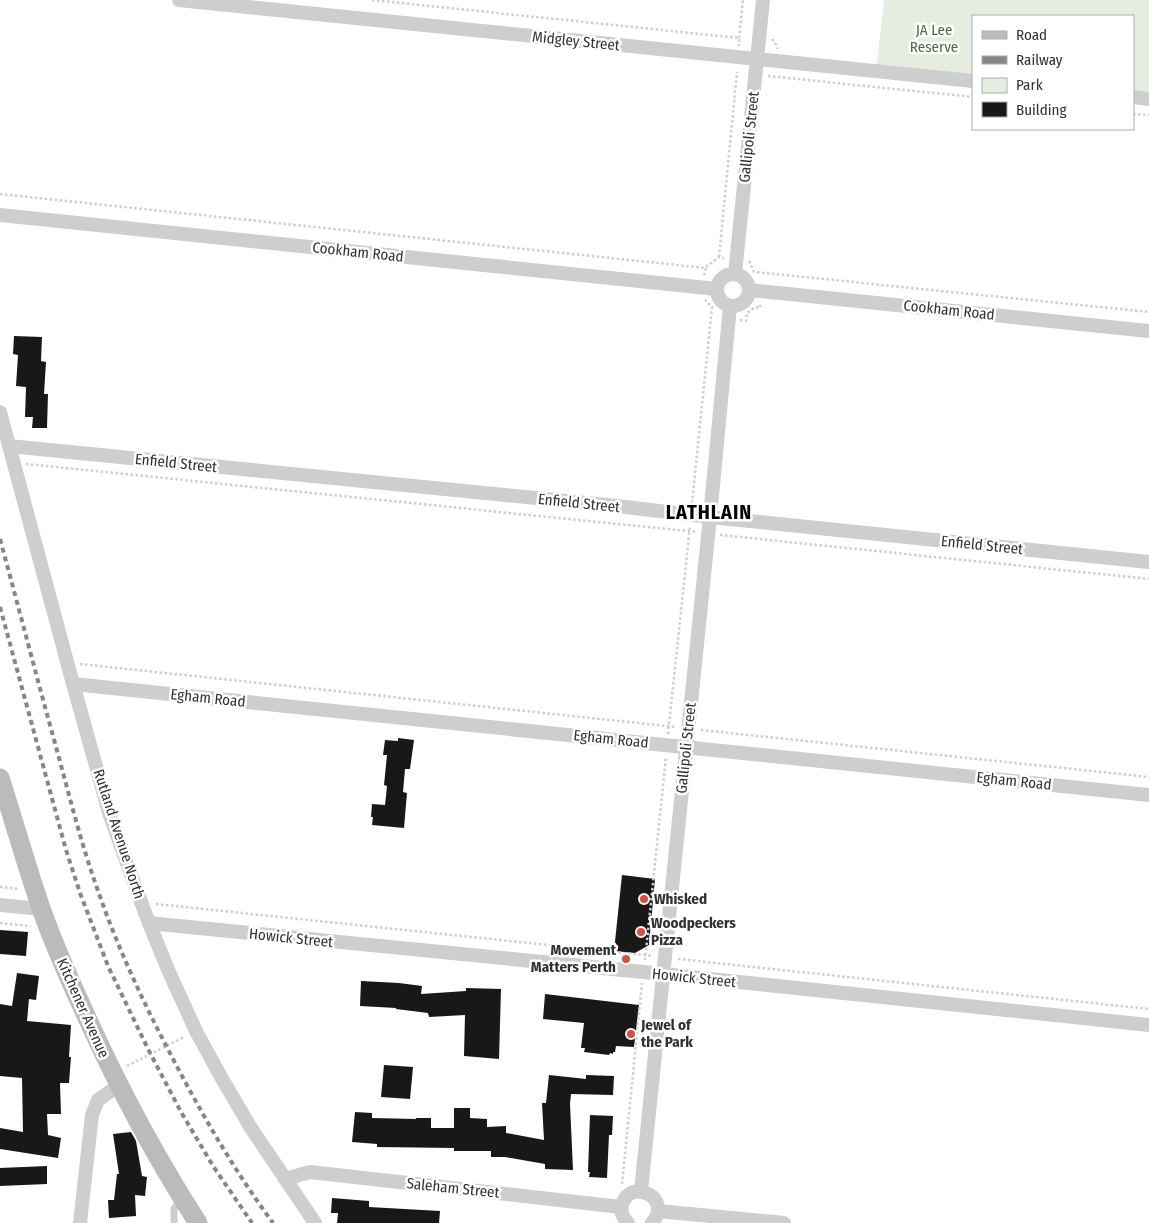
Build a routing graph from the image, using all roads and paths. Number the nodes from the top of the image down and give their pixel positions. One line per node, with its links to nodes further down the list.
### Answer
1 (179, 0): 5 (street, Midgley Street)
2 (743, 0): 4 (path)
3 (763, 0): 5 (street, Gallipoli Street)
4 (739, 38)
5 (758, 59): 7 (street, Midgley Street); 15 (street, Gallipoli Street)
6 (737, 72): 14 (path)
7 (972, 81)
8 (1134, 97): 9 (street)
9 (1149, 99)
10 (1134, 114): 11 (path)
11 (1149, 115)
12 (0, 194): 16 (path)
13 (0, 215): 18 (street, Cookham Road)
14 (719, 257): 15 (path); 16 (path)
15 (736, 259): 17 (street, Gallipoli Street); 21 (path)
16 (706, 268): 18 (path)
17 (735, 274): 18 (street); 19 (street)
18 (710, 288): 20 (street); 26 (path)
19 (756, 291): 20 (street); 20 (path); 22 (street, Cookham Road)
20 (729, 312): 27 (street, Gallipoli Street)
21 (1149, 312)
22 (1149, 331)
23 (0, 412): 24 (street, Rutland Avenue North)
24 (9, 446): 26 (street, Enfield Street); 33 (street, Rutland Avenue North)
25 (22, 463): 28 (path)
26 (691, 515): 27 (street, Enfield Street); 28 (path)
27 (710, 517): 29 (street, Gallipoli Street); 30 (street, Enfield Street)
28 (689, 532): 29 (path); 34 (path)
29 (708, 534): 31 (path); 35 (street, Gallipoli Street)
30 (1149, 562)
31 (1149, 578)
32 (76, 664): 34 (path)
33 (73, 684): 36 (street, Egham Road); 47 (street, Rutland Avenue North)
34 (669, 726): 35 (path); 36 (path)
35 (688, 728): 37 (street, Gallipoli Street); 38 (path)
36 (667, 745): 37 (street, Egham Road); 49 (path)
37 (686, 747): 40 (street, Egham Road); 50 (street, Gallipoli Street)
38 (1149, 777)
39 (0, 778): 45 (street, Kitchener Avenue)
40 (1149, 795)
41 (0, 887): 42 (path)
42 (25, 889)
43 (150, 904): 49 (path)
44 (0, 905): 45 (street)
45 (41, 909): 57 (street, Kitchener Avenue)
46 (0, 923): 48 (path)
47 (149, 923): 51 (street, Howick Street); 58 (street, Rutland Avenue North)
48 (39, 927)
49 (645, 955): 50 (path); 51 (path)
50 (665, 957): 52 (street, Gallipoli Street); 53 (path)
51 (644, 972): 52 (street, Howick Street); 61 (path)
52 (663, 974): 54 (street, Howick Street); 59 (street, Gallipoli Street)
53 (1149, 1009)
54 (1149, 1025)
55 (190, 1034): 56 (path)
56 (124, 1068)
57 (118, 1086): 60 (street, Kitchener Avenue); 63 (street)
58 (285, 1179): 61 (street, Saleham Street); 66 (street, Rutland Avenue North)
59 (641, 1191): 61 (street); 62 (street)
60 (182, 1198): 64 (lane); 65 (street, Kitchener Avenue)
61 (620, 1207): 67 (street)
62 (655, 1217): 68 (street)
63 (80, 1223)
64 (174, 1223)
65 (198, 1223)
66 (315, 1223)
67 (628, 1223)
68 (784, 1223)

